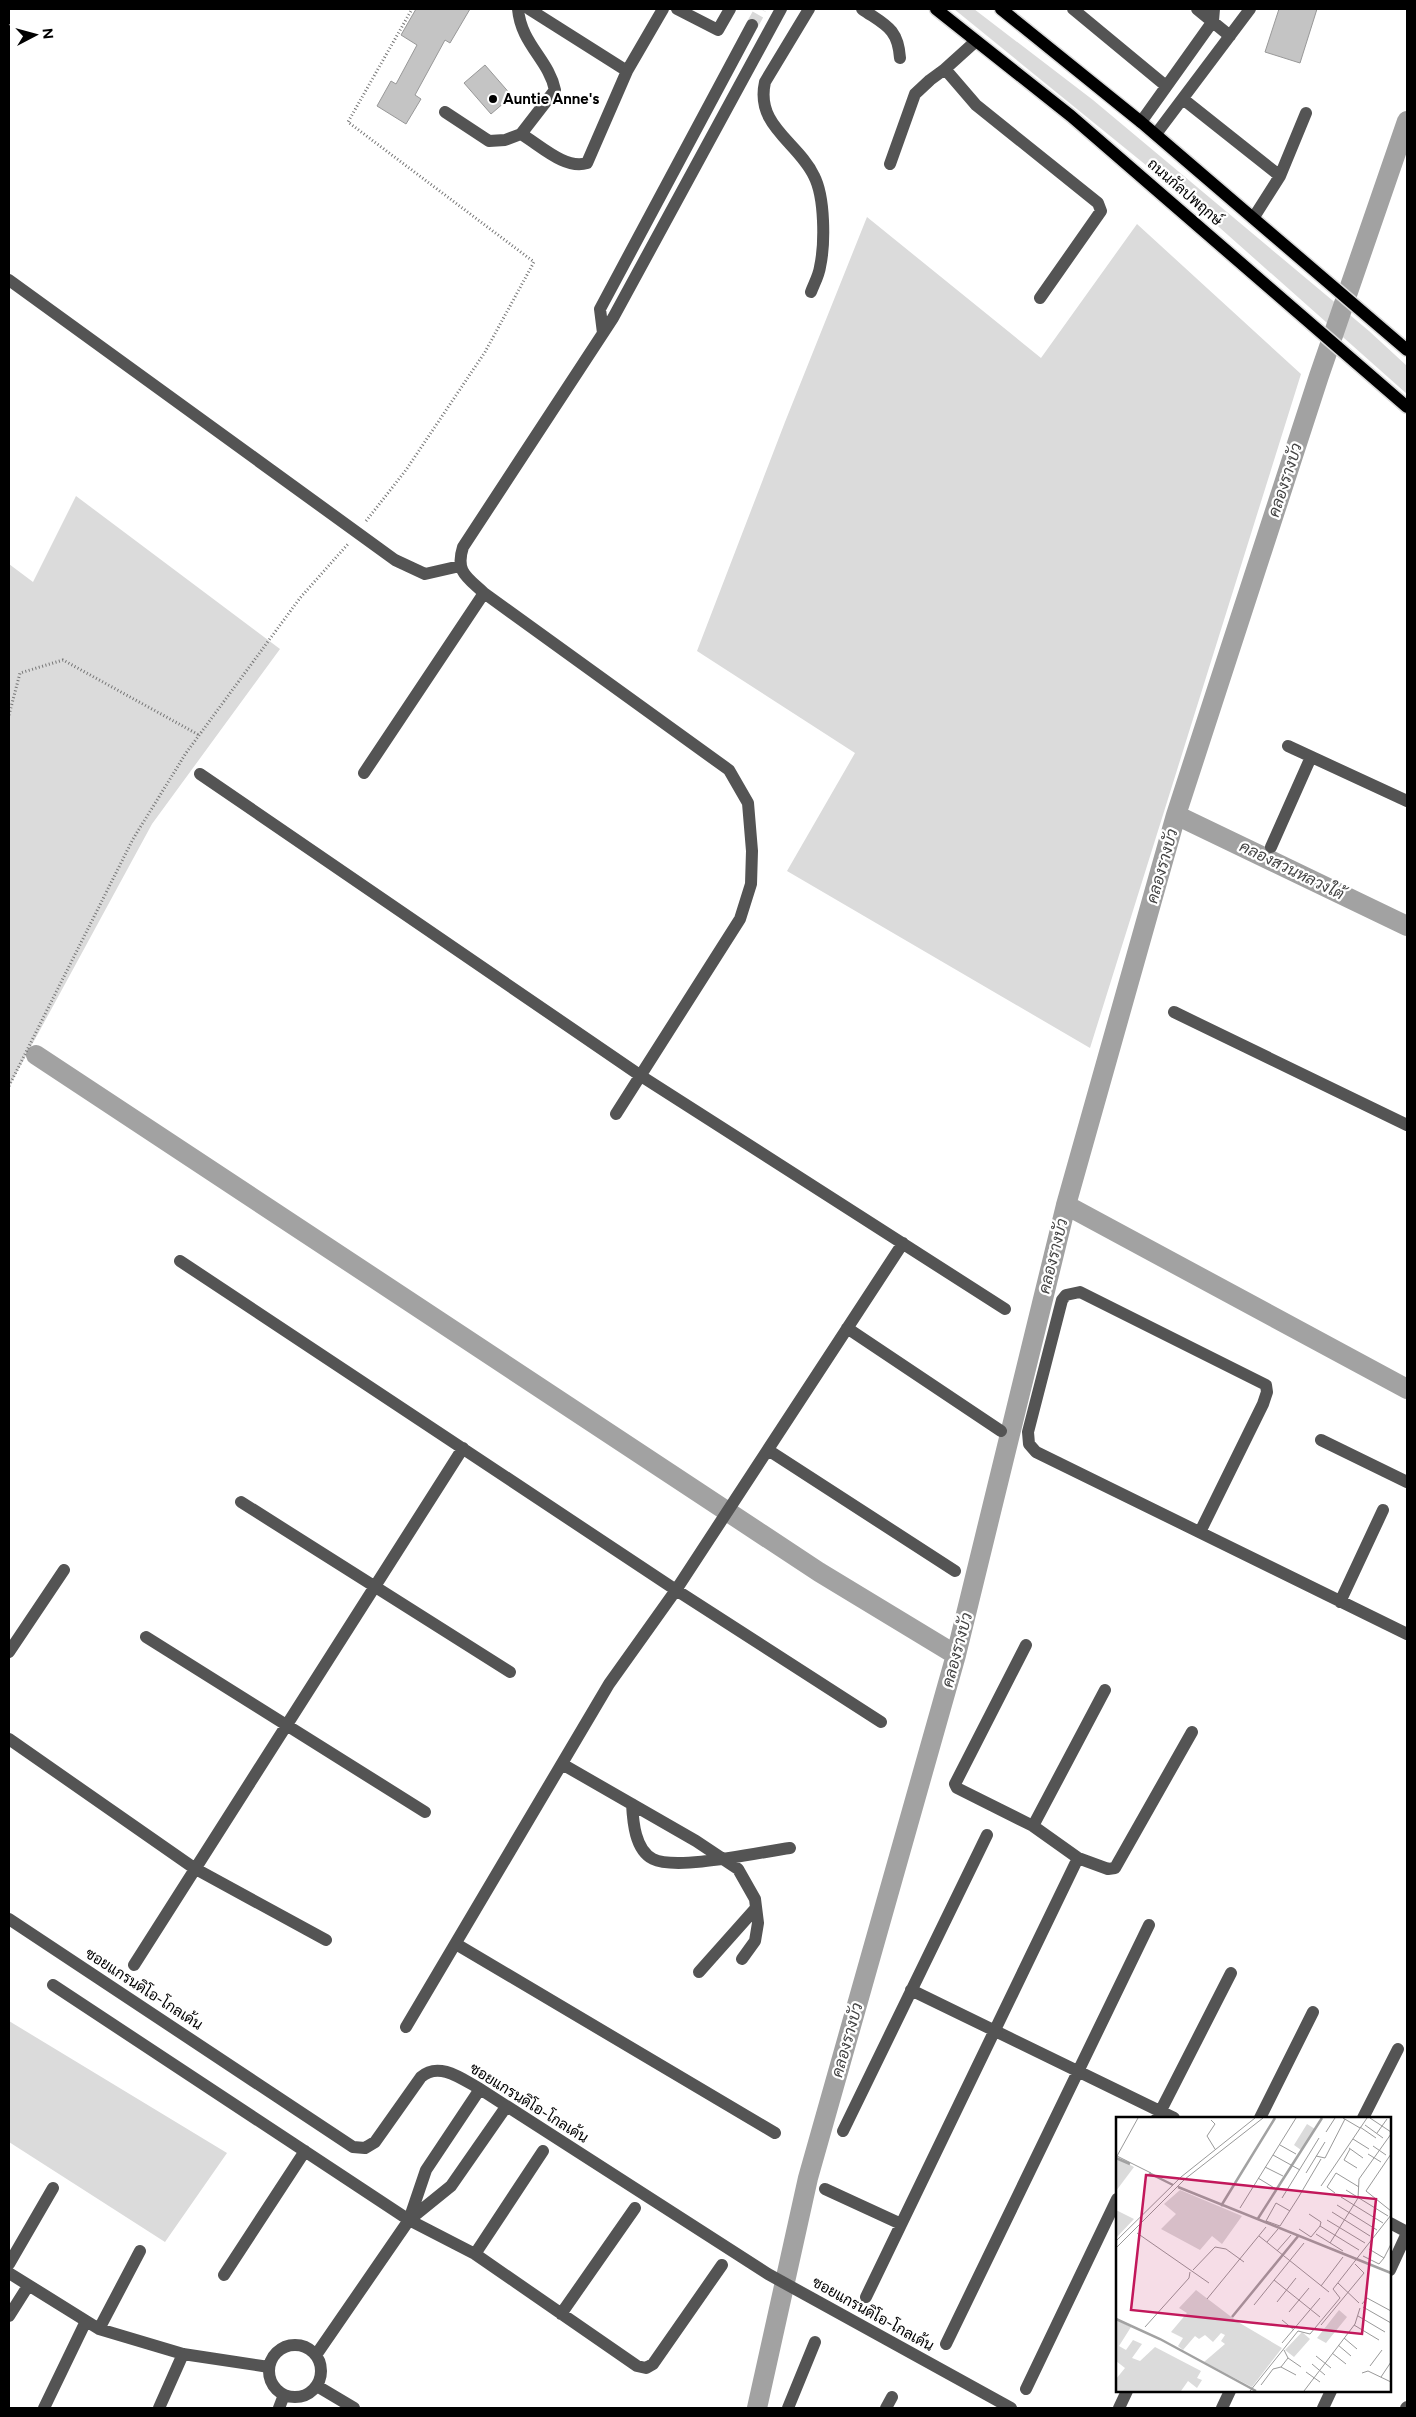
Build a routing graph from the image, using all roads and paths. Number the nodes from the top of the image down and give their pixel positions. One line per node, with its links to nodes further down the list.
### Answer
1 (412, 9): 44 (path)
2 (518, 9): 29 (street)
3 (529, 9): 23 (street)
4 (663, 9): 23 (street)
5 (677, 9): 6 (street)
6 (730, 9)
7 (781, 9): 21 (street)
8 (809, 9): 39 (street)
9 (862, 9): 20 (street)
10 (936, 9): 18 (main road, ถนนกัลปพฤกษ์)
11 (1001, 9): 28 (main road, ถนนกัลปพฤกษ์)
12 (1073, 9): 24 (street)
13 (1197, 9): 15 (street)
14 (1250, 9): 17 (street)
15 (1213, 15): 17 (street); 24 (street)
16 (752, 25): 19 (street)
17 (1230, 36): 25 (street)
18 (976, 41): 22 (street); 43 (main road, ถนนกัลปพฤกษ์)
19 (738, 51): 21 (street); 31 (street)
20 (900, 58)
21 (753, 60): 32 (street)
22 (945, 69): 33 (street); 40 (street)
23 (627, 71): 29 (street)
24 (1166, 86): 28 (street)
25 (1183, 99): 30 (street); 34 (street)
26 (445, 112): 29 (street)
27 (1306, 113): 34 (street)
28 (1141, 122): 30 (main road, ถนนกัลปพฤกษ์)
29 (521, 134)
30 (1156, 134): 35 (main road, ถนนกัลปพฤกษ์)
31 (687, 146): 32 (street); 36 (street)
32 (701, 155): 37 (street)
33 (890, 164)
34 (1280, 176): 35 (street)
35 (1254, 217): 42 (main road, ถนนกัลปพฤกษ์)
36 (642, 230): 37 (street); 41 (street)
37 (657, 238): 41 (street)
38 (9, 280): 44 (street)
39 (811, 292)
40 (1040, 298)
41 (603, 333): 45 (street)
42 (1407, 350)
43 (1407, 408)
44 (357, 533): 45 (street); 48 (path)
45 (460, 566): 46 (street)
46 (484, 593): 51 (street); 56 (street)
47 (9, 715): 48 (path)
48 (199, 735): 57 (path)
49 (1288, 746): 50 (street)
50 (1312, 756): 53 (street); 54 (street)
51 (364, 773)
52 (200, 774): 56 (street)
53 (1407, 802)
54 (1271, 847)
55 (1174, 1012): 59 (street)
56 (641, 1076): 58 (street); 60 (street)
57 (9, 1086)
58 (616, 1114)
59 (1407, 1125)
60 (903, 1244): 62 (street); 63 (street)
61 (180, 1261): 66 (street)
62 (1005, 1309)
63 (847, 1328): 64 (street); 67 (street)
64 (1001, 1431)
65 (1320, 1440): 68 (street)
66 (463, 1448): 74 (street); 75 (street)
67 (768, 1450): 73 (street); 75 (street)
68 (1407, 1482)
69 (241, 1502): 74 (street)
70 (1383, 1510): 76 (street)
71 (1200, 1532): 71 (street); 76 (street)
72 (64, 1570): 80 (street)
73 (955, 1571)
74 (376, 1586): 81 (street); 84 (street)
75 (676, 1590): 83 (street); 87 (street)
76 (1340, 1602): 77 (street)
77 (1407, 1634)
78 (146, 1637): 84 (street)
79 (1026, 1645): 90 (street)
80 (9, 1652)
81 (510, 1672)
82 (1104, 1690): 90 (street)
83 (881, 1722)
84 (288, 1725): 89 (street); 95 (street)
85 (1192, 1732): 94 (street)
86 (9, 1739): 95 (street)
87 (562, 1764): 88 (street); 100 (street)
88 (632, 1804): 93 (street); 93 (street)
89 (426, 1812)
90 (1033, 1826): 94 (street)
91 (986, 1835): 106 (street)
92 (790, 1848): 93 (street)
93 (721, 1858): 96 (street)
94 (1078, 1858): 109 (street)
95 (194, 1868): 99 (street); 102 (street)
96 (756, 1908): 101 (street); 103 (street)
97 (9, 1919): 112 (street, ซอยแกรนดิโอ-โกลเด้น)
98 (1149, 1925): 111 (street)
99 (326, 1940)
100 (456, 1944): 108 (street); 118 (street)
101 (742, 1959)
102 (134, 1965)
103 (699, 1972)
104 (1231, 1973): 114 (street)
105 (53, 1985): 120 (street)
106 (911, 1990): 109 (street); 117 (street)
107 (1313, 2012): 115 (street)
108 (406, 2027)
109 (994, 2031): 111 (street); 126 (street)
110 (1398, 2049): 116 (street)
111 (1077, 2071): 114 (street); 143 (street)
112 (480, 2088): 113 (street, ซอยแกรนดิโอ-โกลเด้น); 125 (street)
113 (506, 2107): 125 (street); 158 (street, ซอยแกรนดิโอ-โกลเด้น)
114 (1158, 2115)
115 (1260, 2117)
116 (1364, 2117)
117 (843, 2131)
118 (775, 2133)
119 (543, 2151): 130 (street)
120 (305, 2152): 125 (street); 135 (street)
121 (54, 2188): 131 (street)
122 (826, 2189): 126 (street)
123 (1116, 2202): 148 (street)
124 (635, 2208): 138 (street)
125 (409, 2220): 130 (street); 145 (street)
126 (901, 2224): 137 (street)
127 (1391, 2224): 128 (street)
128 (1407, 2232): 133 (street)
129 (140, 2251): 141 (street)
130 (475, 2254): 138 (street)
131 (9, 2264)
132 (722, 2265): 138 (street)
133 (1391, 2268)
134 (9, 2273): 136 (street)
135 (224, 2275)
136 (28, 2286): 139 (street); 140 (street)
137 (866, 2297)
138 (561, 2314)
139 (9, 2316)
140 (86, 2321): 141 (street); 153 (street)
141 (99, 2329): 144 (street)
142 (815, 2342): 157 (street)
143 (946, 2344)
144 (183, 2354): 146 (street); 154 (street)
145 (316, 2355): 146 (street); 147 (street)
146 (269, 2367): 152 (street)
147 (316, 2386): 152 (street); 156 (street)
148 (1026, 2390)
149 (1127, 2392): 159 (street)
150 (1230, 2392): 160 (street)
151 (1331, 2392): 161 (street)
152 (284, 2395): 155 (street)
153 (44, 2408)
154 (159, 2408)
155 (279, 2408)
156 (354, 2408)
157 (788, 2408)
158 (1011, 2408)
159 (1119, 2408)
160 (1222, 2408)
161 (1323, 2408)

